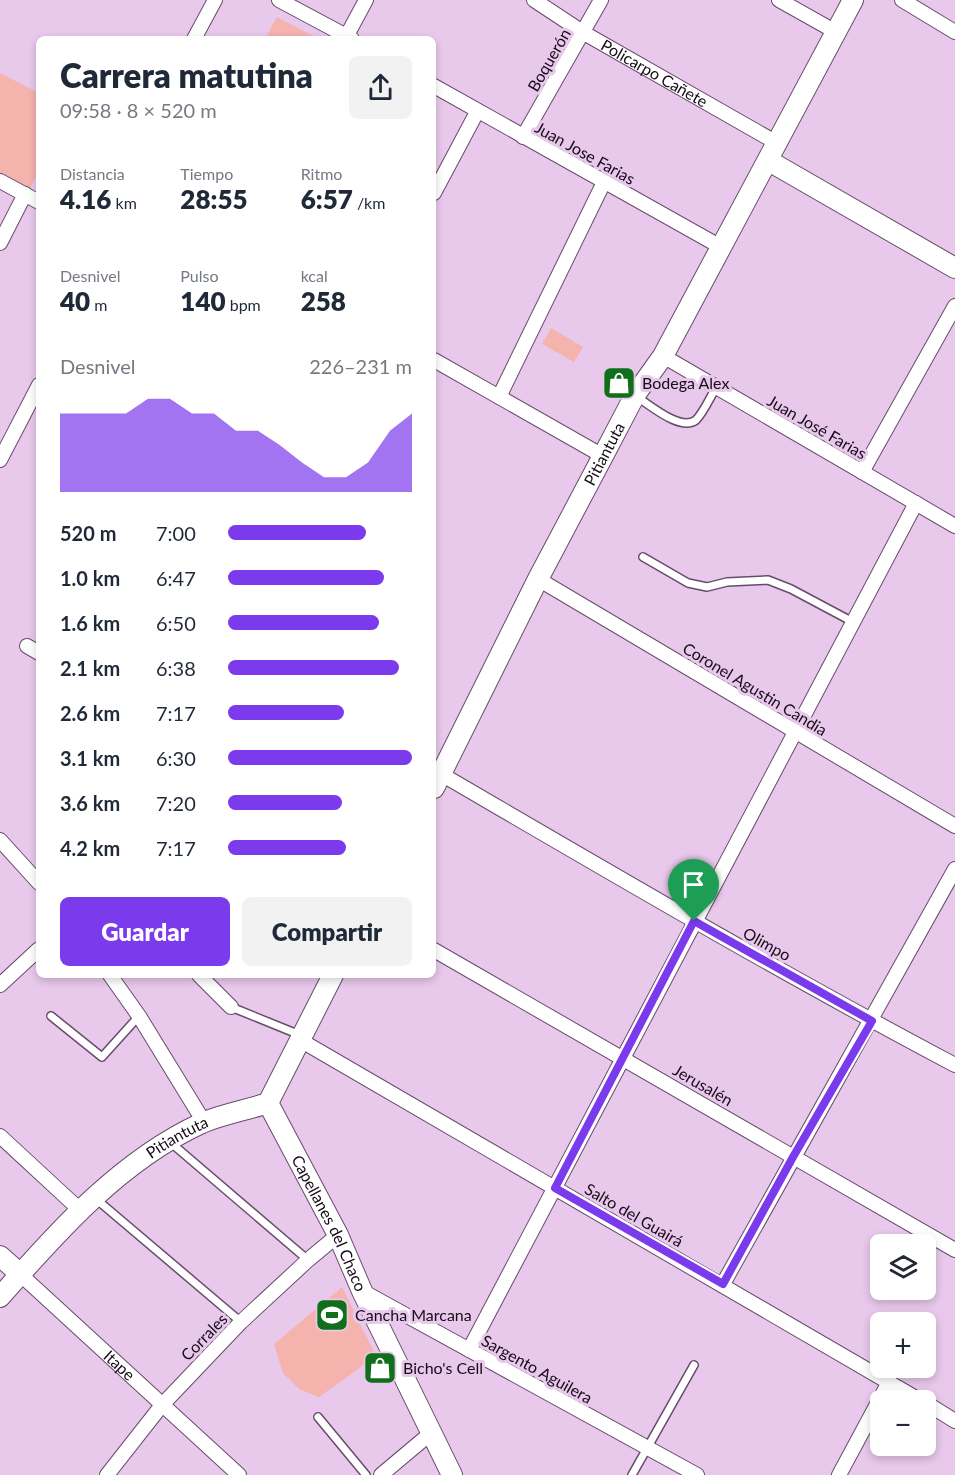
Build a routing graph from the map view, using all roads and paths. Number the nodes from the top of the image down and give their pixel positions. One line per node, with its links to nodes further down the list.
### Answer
1 (215, 0): 12 (street)
2 (279, 0): 13 (street)
3 (366, 0): 14 (street)
4 (534, 0): 11 (street, Policarpo Cañete)
5 (601, 0): 11 (street, Boquerón)
6 (779, 0): 9 (street)
7 (853, 0): 9 (street, Pitiantuta)
8 (902, 0): 10 (street)
9 (836, 32): 18 (street, Pitiantuta)
10 (955, 32)
11 (584, 33): 17 (street, Boquerón); 18 (street, Policarpo Cañete)
12 (196, 36)
13 (344, 36)
14 (349, 36)
15 (436, 87): 16 (street, Juan Jose Farias)
16 (477, 112): 17 (street, Juan Jose Farias); 21 (street)
17 (523, 137): 20 (street, Juan Jose Farias)
18 (773, 152): 25 (street, Pitiantuta); 26 (street, Policarpo Cañete)
19 (0, 182): 22 (street)
20 (604, 182): 25 (street, Juan Jose Farias); 33 (street)
21 (436, 189)
22 (25, 194): 23 (street); 24 (street)
23 (36, 200)
24 (0, 243)
25 (721, 247): 28 (street, Pitiantuta)
26 (955, 268)
27 (955, 306): 36 (street)
28 (663, 357): 30 (street, Juan José Farias); 32 (street, Pitiantuta)
29 (436, 361): 33 (street)
30 (716, 388): 32 (lane); 36 (street, Juan José Farias)
31 (36, 391): 35 (street)
32 (635, 395): 34 (street, Pitiantuta)
33 (499, 397): 34 (street)
34 (603, 456): 40 (street, Pitiantuta)
35 (0, 460)
36 (861, 472): 37 (street, Juan José Farias)
37 (916, 503): 38 (street, Juan José Farias); 41 (street)
38 (955, 526)
39 (643, 557): 41 (lane)
40 (538, 579): 42 (street, Coronel Agustin Candia); 43 (street, Pitiantuta)
41 (853, 622): 42 (street)
42 (795, 732): 44 (street, Coronel Agustin Candia); 48 (street)
43 (437, 781): 48 (street, Olimpo)
44 (955, 826)
45 (0, 840): 47 (street)
46 (955, 869): 58 (street)
47 (36, 880)
48 (694, 921): 58 (street, Olimpo); 60 (street)
49 (436, 951): 60 (street, Jerusalén)
50 (36, 952): 54 (street)
51 (112, 978): 57 (street)
52 (202, 978): 55 (street)
53 (331, 978): 59 (street)
54 (0, 985)
55 (231, 1007): 59 (lane)
56 (51, 1016): 57 (lane)
57 (139, 1016): 63 (street)
58 (872, 1021): 61 (street, Olimpo); 66 (street)
59 (301, 1038): 62 (street); 67 (street, Salto del Guairá)
60 (623, 1058): 66 (street, Jerusalén); 67 (street)
61 (955, 1065)
62 (268, 1103): 63 (street, Pitiantuta); 69 (street, Capellanes del Chaco)
63 (204, 1122): 65 (street, Pitiantuta)
64 (0, 1136): 68 (street)
65 (168, 1141): 68 (street, Pitiantuta); 72 (lane)
66 (793, 1157): 70 (street, Jerusalén); 74 (street)
67 (555, 1188): 74 (street, Salto del Guairá); 78 (street)
68 (87, 1204): 73 (street, Pitiantuta); 77 (lane)
69 (338, 1235): 72 (street, Corrales); 75 (street, Capellanes del Chaco)
70 (955, 1250)
71 (0, 1256): 73 (street, Itape)
72 (308, 1260): 77 (street, Corrales)
73 (20, 1274): 76 (street, Pitiantuta); 82 (street, Itape)
74 (723, 1284): 80 (street, Salto del Guairá)
75 (362, 1291): 78 (street, Sargento Aguilera); 86 (street, Capellanes del Chaco)
76 (0, 1298)
77 (241, 1322): 82 (street, Corrales)
78 (469, 1350): 87 (street, Sargento Aguilera)
79 (694, 1365): 87 (lane)
80 (889, 1382): 81 (street, Salto del Guairá); 95 (street)
81 (902, 1390)
82 (162, 1405): 88 (street, Corrales); 89 (street, Itape)
83 (936, 1410): 85 (street)
84 (318, 1417): 90 (lane)
85 (955, 1421)
86 (431, 1433): 91 (street); 92 (street, Capellanes del Chaco)
87 (647, 1447): 93 (lane); 94 (street, Sargento Aguilera)
88 (106, 1475)
89 (239, 1475)
90 (366, 1475)
91 (381, 1475)
92 (452, 1475)
93 (632, 1475)
94 (697, 1475)
95 (839, 1475)

